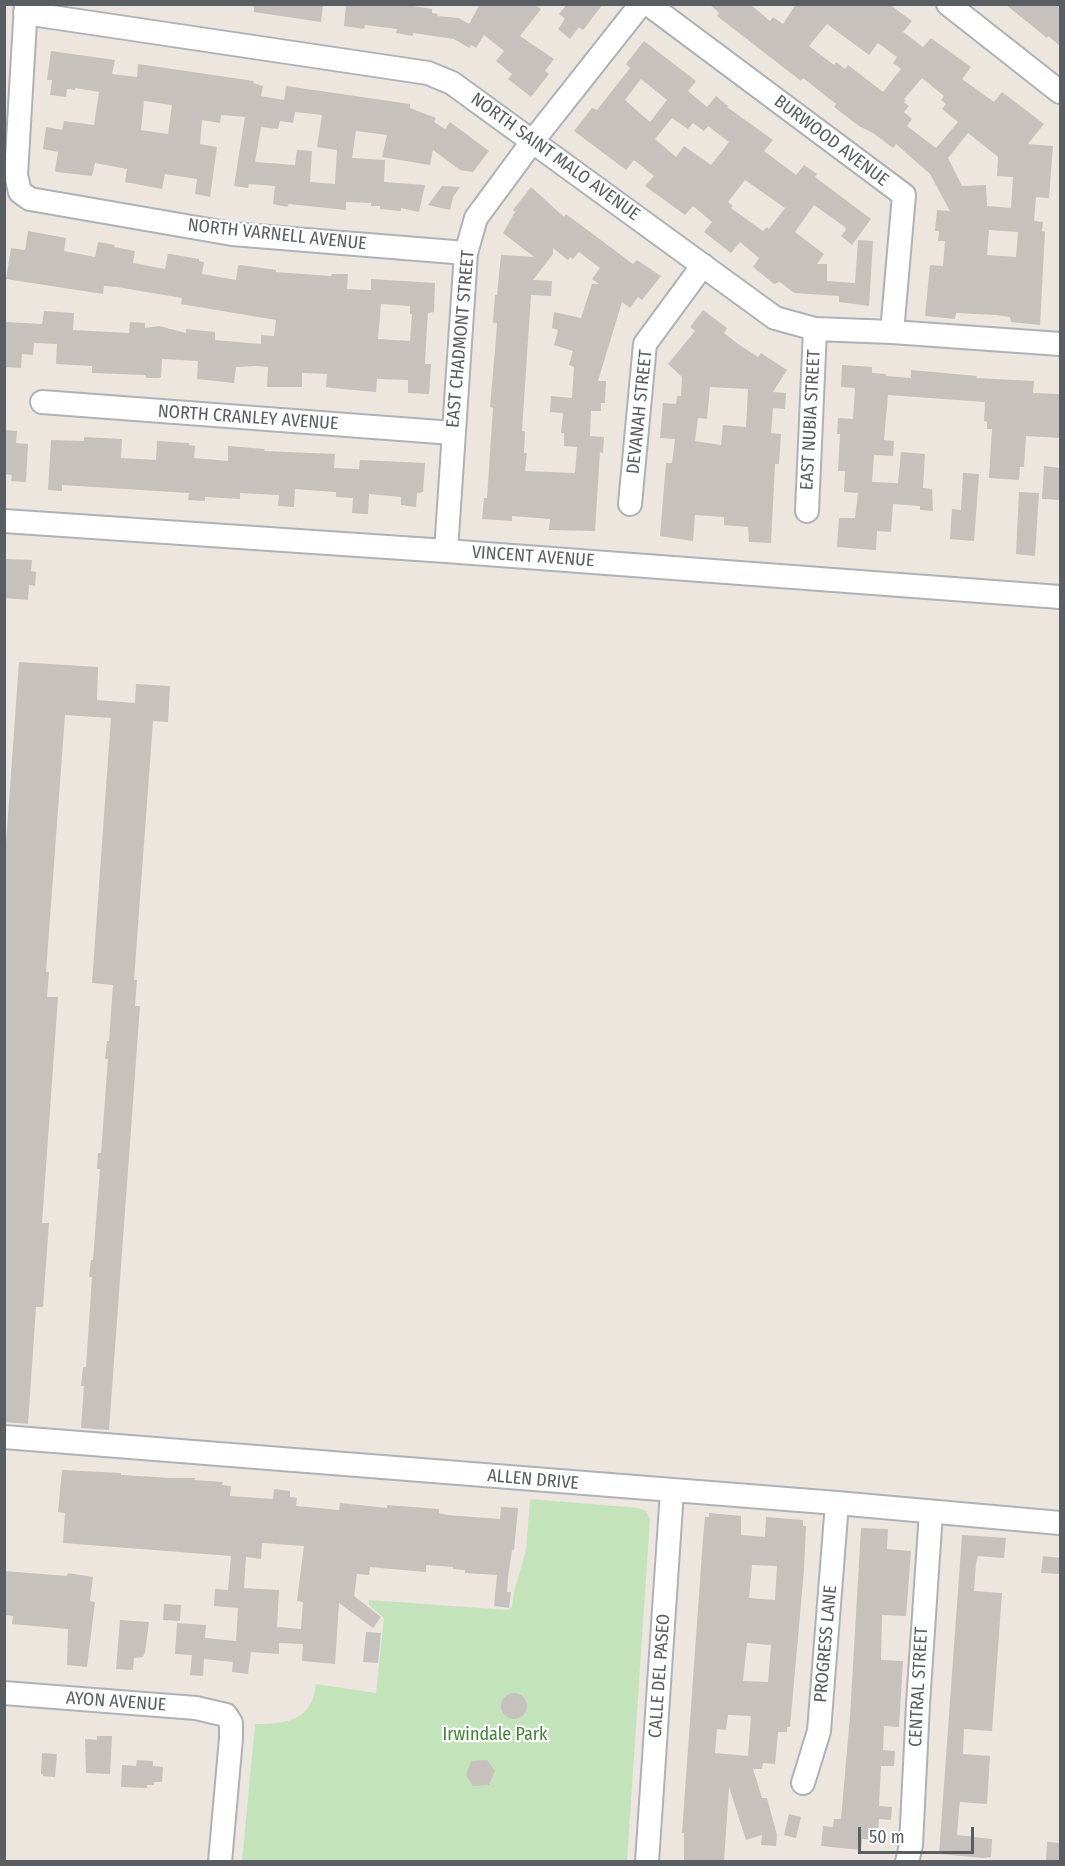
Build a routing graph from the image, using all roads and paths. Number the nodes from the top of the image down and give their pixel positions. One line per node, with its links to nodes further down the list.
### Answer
1 (641, 4): 6 (street, EAST CHADMONT STREET)
2 (648, 4): 10 (street, BURWOOD AVENUE)
3 (948, 4): 5 (street)
4 (26, 9): 6 (street, NORTH SAINT MALO AVENUE); 7 (street, NORTH VARNELL AVENUE)
5 (1060, 92)
6 (532, 142): 7 (street, EAST CHADMONT STREET); 8 (street, NORTH SAINT MALO AVENUE)
7 (466, 253): 13 (street, EAST CHADMONT STREET)
8 (703, 265): 9 (street, NORTH SAINT MALO AVENUE); 14 (street, DEVANAH STREET)
9 (815, 329): 10 (street, NORTH SAINT MALO AVENUE); 15 (street, EAST NUBIA STREET)
10 (892, 332): 11 (street, NORTH SAINT MALO AVENUE)
11 (1060, 344)
12 (42, 402): 13 (street, NORTH CRANLEY AVENUE)
13 (453, 433): 17 (street, EAST CHADMONT STREET)
14 (630, 504)
15 (807, 510)
16 (4, 521): 17 (street, VINCENT AVENUE)
17 (446, 551): 18 (street, VINCENT AVENUE)
18 (1060, 597)
19 (4, 1437): 20 (street, ALLEN DRIVE)
20 (672, 1491): 21 (street, ALLEN DRIVE); 27 (street, CALLE DEL PASEO)
21 (837, 1503): 22 (street, ALLEN DRIVE); 25 (street, PROGRESS LANE)
22 (931, 1512): 23 (street, ALLEN DRIVE); 28 (street, CENTRAL STREET)
23 (1060, 1522)
24 (4, 1693): 26 (street, AYON AVENUE)
25 (803, 1783)
26 (220, 1862)
27 (646, 1862)
28 (907, 1862)

